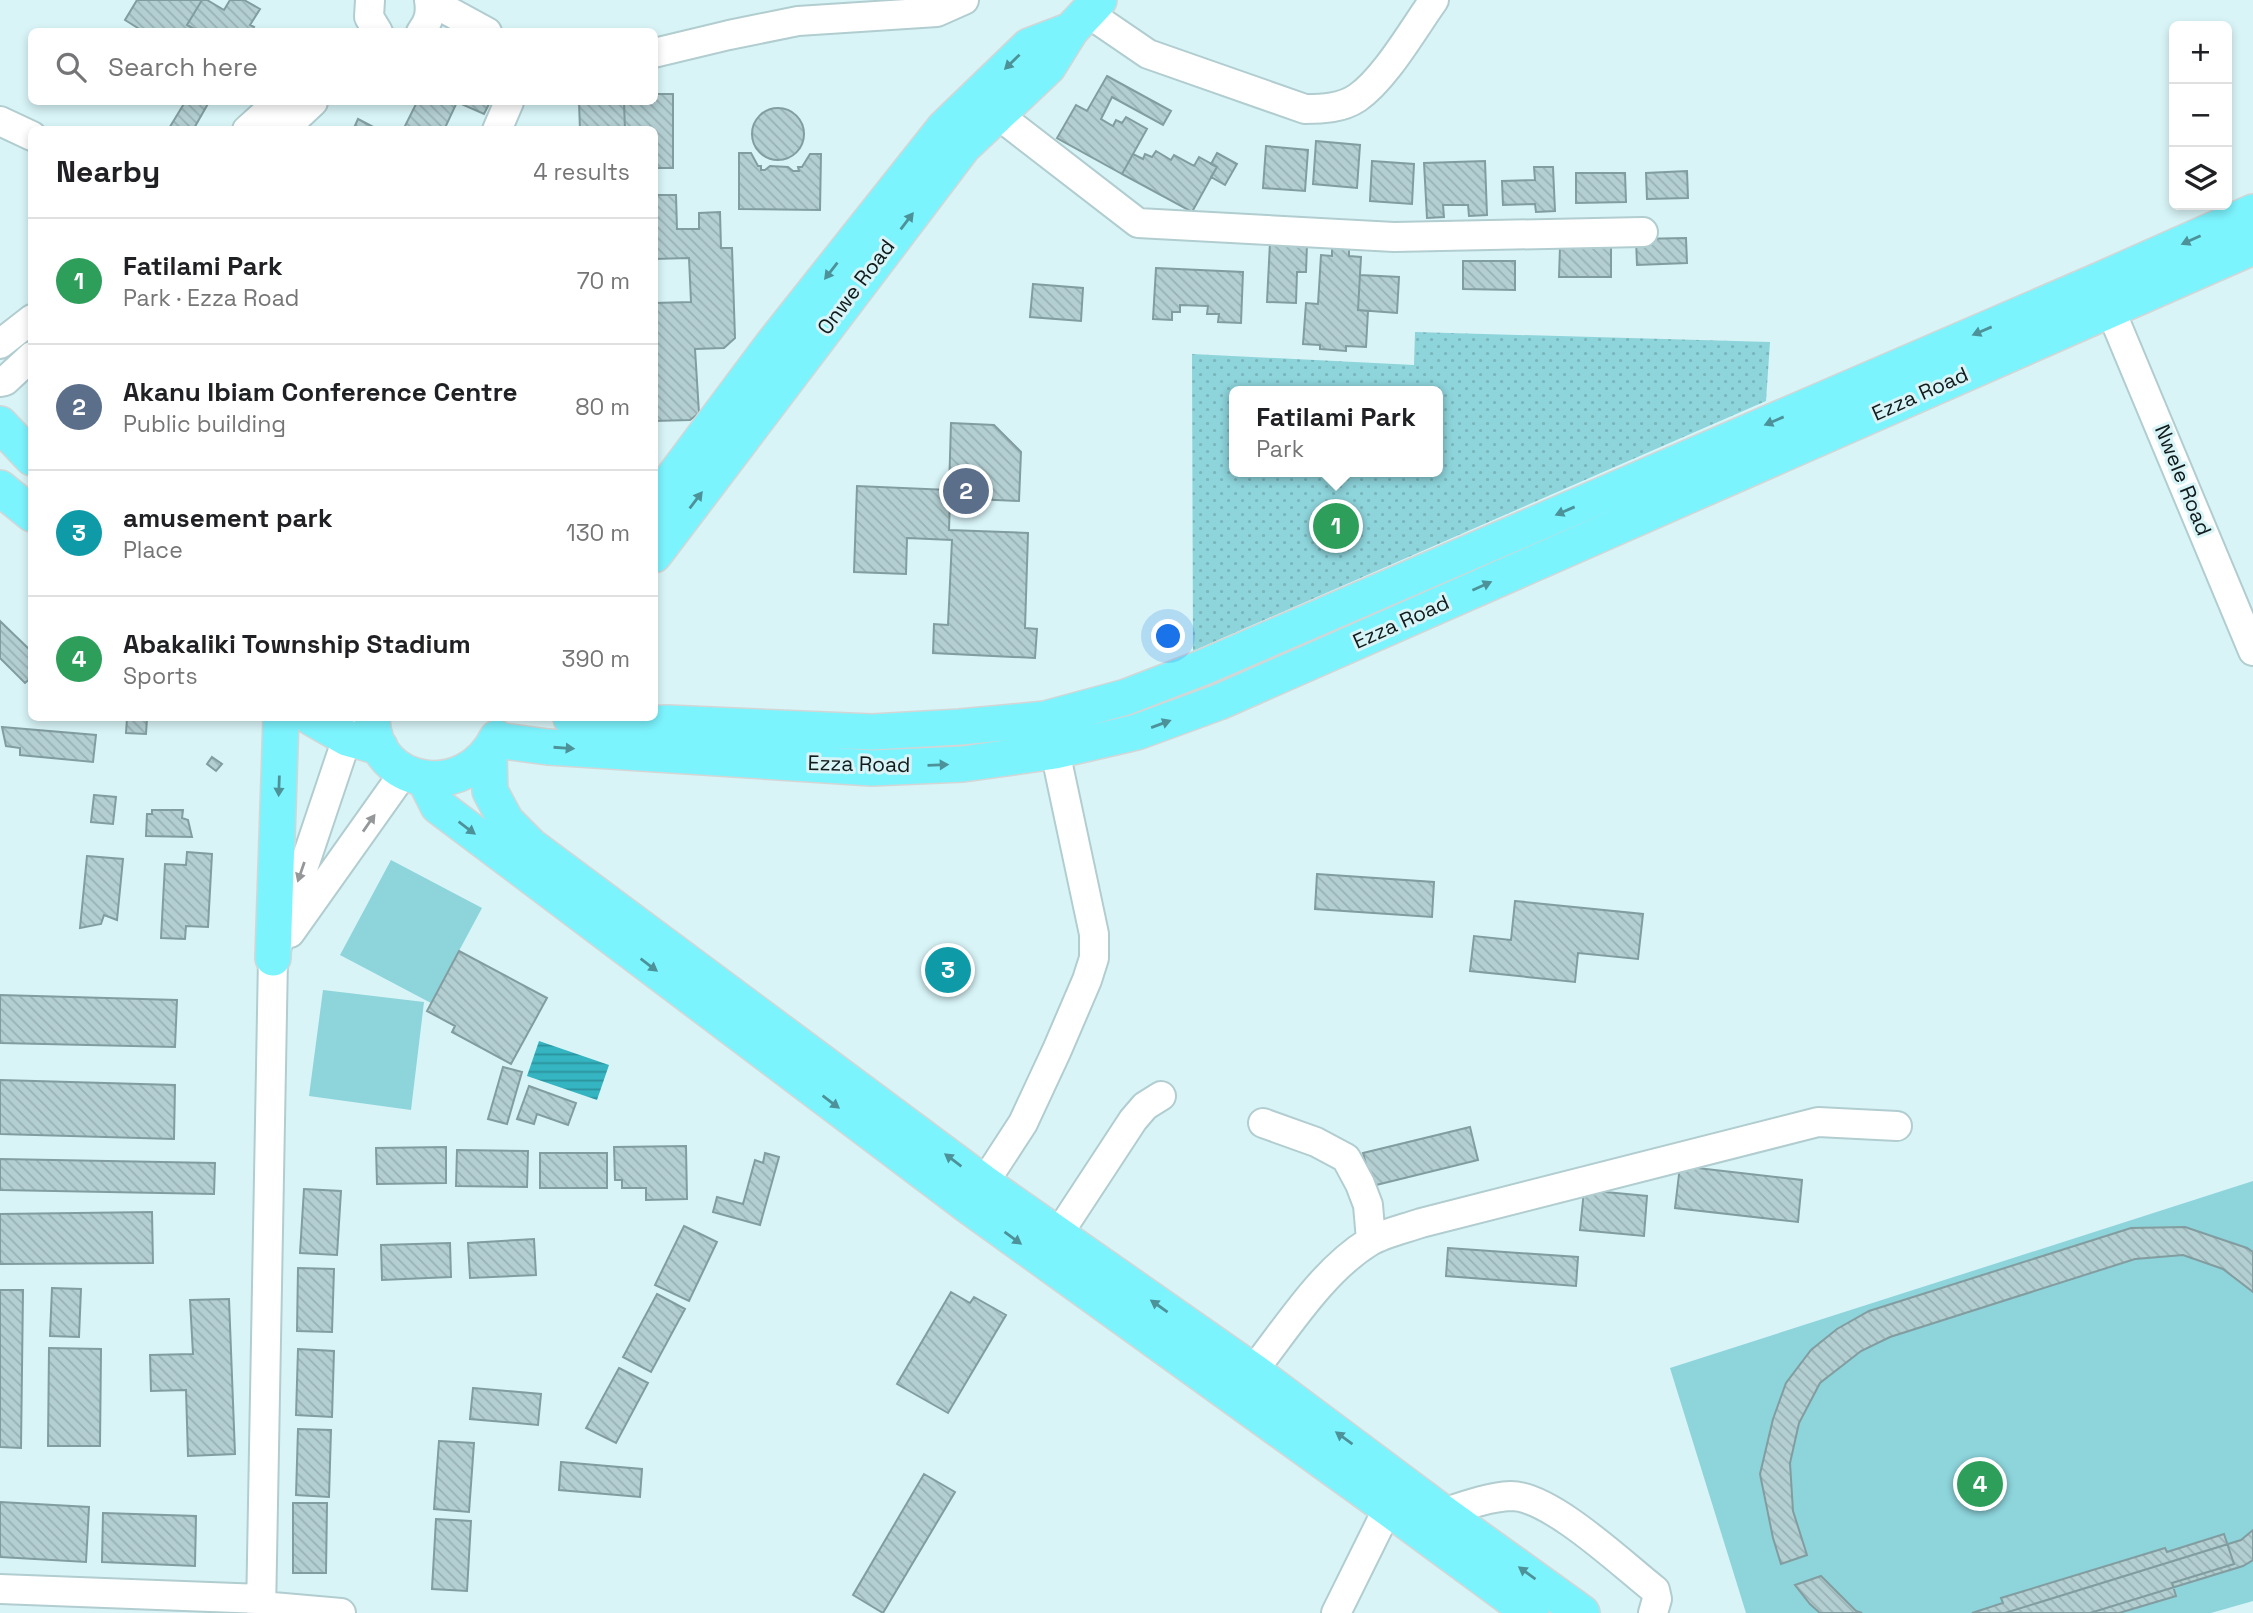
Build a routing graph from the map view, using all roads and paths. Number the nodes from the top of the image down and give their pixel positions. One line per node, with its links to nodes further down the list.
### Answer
1 (964, 0): 7 (street)
2 (1434, 0): 4 (street)
3 (429, 1): 5 (street); 6 (street)
4 (1086, 14): 10 (main road, Onwe Road); 21 (main road, Onwe Road, one-way to 21)
5 (424, 28)
6 (480, 28)
7 (658, 51)
8 (306, 105): 11 (street)
9 (508, 105): 13 (street)
10 (998, 114): 16 (street); 21 (main road, Onwe Road, one-way to 10)
11 (272, 120)
12 (0, 121): 14 (street)
13 (499, 126)
14 (28, 134)
15 (2253, 212): 18 (main road, Ezza Road, one-way to 18)
16 (1643, 232)
17 (2253, 247): 18 (main road, Ezza Road)
18 (2105, 295): 30 (street, Nwele Road); 31 (main road, Ezza Road, one-way to 31); 32 (main road, Ezza Road, one-way to 18)
19 (28, 322): 20 (street)
20 (0, 344)
21 (784, 355): 27 (main road, Onwe Road); 29 (main road, Onwe Road, one-way to 21)
22 (28, 360): 23 (street)
23 (0, 383)
24 (0, 424): 25 (main road)
25 (28, 453)
26 (0, 488): 28 (main road)
27 (658, 498)
28 (28, 511)
29 (658, 549)
30 (2253, 651)
31 (1204, 667): 32 (main road); 33 (main road, Ezza Road)
32 (1219, 702): 40 (main road, Ezza Road, one-way to 32)
33 (661, 720)
34 (281, 721): 42 (main road, one-way to 42)
35 (325, 721): 38 (main road)
36 (587, 721): 37 (main road, Ezza Road)
37 (651, 721)
38 (365, 730): 41 (main road); 42 (street, one-way to 42)
39 (501, 731): 40 (main road, Ezza Road, one-way to 40); 41 (main road); 46 (main road, one-way to 39)
40 (1055, 751): 46 (street)
41 (414, 775): 42 (street, one-way to 41); 50 (main road, one-way to 50)
42 (272, 958): 53 (street)
43 (1161, 1096): 47 (street)
44 (1263, 1123): 48 (street)
45 (1897, 1126): 48 (street)
46 (984, 1183): 47 (main road)
47 (1057, 1236): 49 (main road, one-way to 47)
48 (1371, 1240): 49 (street)
49 (1253, 1371): 50 (main road, one-way to 49)
50 (1396, 1495): 51 (main road); 55 (street); 56 (main road)
51 (1443, 1513): 57 (main road, one-way to 51); 58 (street)
52 (0, 1589): 53 (street)
53 (261, 1606): 54 (street)
54 (341, 1613)
55 (1336, 1613)
56 (1531, 1613)
57 (1582, 1613)
58 (1653, 1613)

